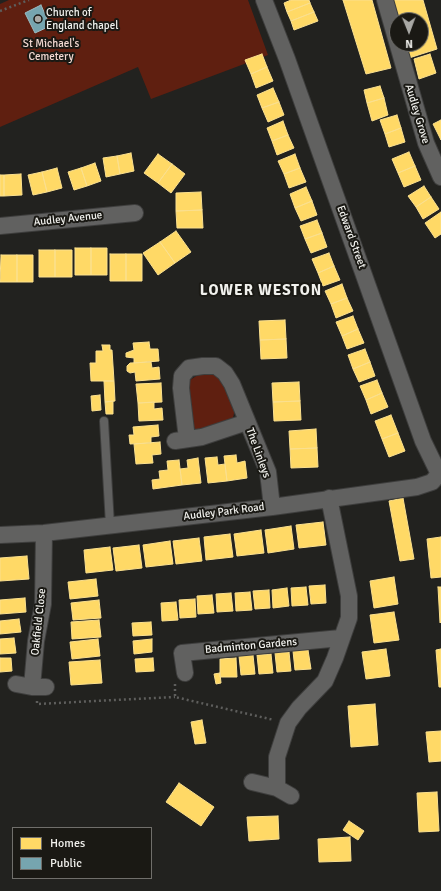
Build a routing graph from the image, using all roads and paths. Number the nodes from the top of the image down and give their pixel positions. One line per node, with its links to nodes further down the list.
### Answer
1 (29, 0): 4 (path)
2 (264, 0): 10 (street, Edward Street)
3 (385, 0): 5 (street, Audley Grove)
4 (0, 11)
5 (441, 177)
6 (135, 212): 7 (street, Audley Avenue)
7 (0, 226)
8 (104, 421): 13 (lane)
9 (247, 422): 9 (street, The Linleys); 12 (street, The Linleys)
10 (440, 475): 11 (street, Audley Park Road)
11 (329, 498): 12 (street, Audley Park Road); 16 (street)
12 (272, 507): 13 (street, Audley Park Road)
13 (110, 525): 14 (street, Audley Park Road)
14 (44, 533): 15 (street, Audley Park Road); 19 (street, Oakfield Close)
15 (0, 535)
16 (341, 638): 17 (street, Badminton Gardens); 21 (street)
17 (185, 673): 20 (path)
18 (16, 684): 19 (street)
19 (39, 687): 20 (path)
20 (175, 697): 21 (path)
21 (288, 724): 23 (street)
22 (252, 782): 23 (street)
23 (277, 788): 24 (street)
24 (291, 796)

